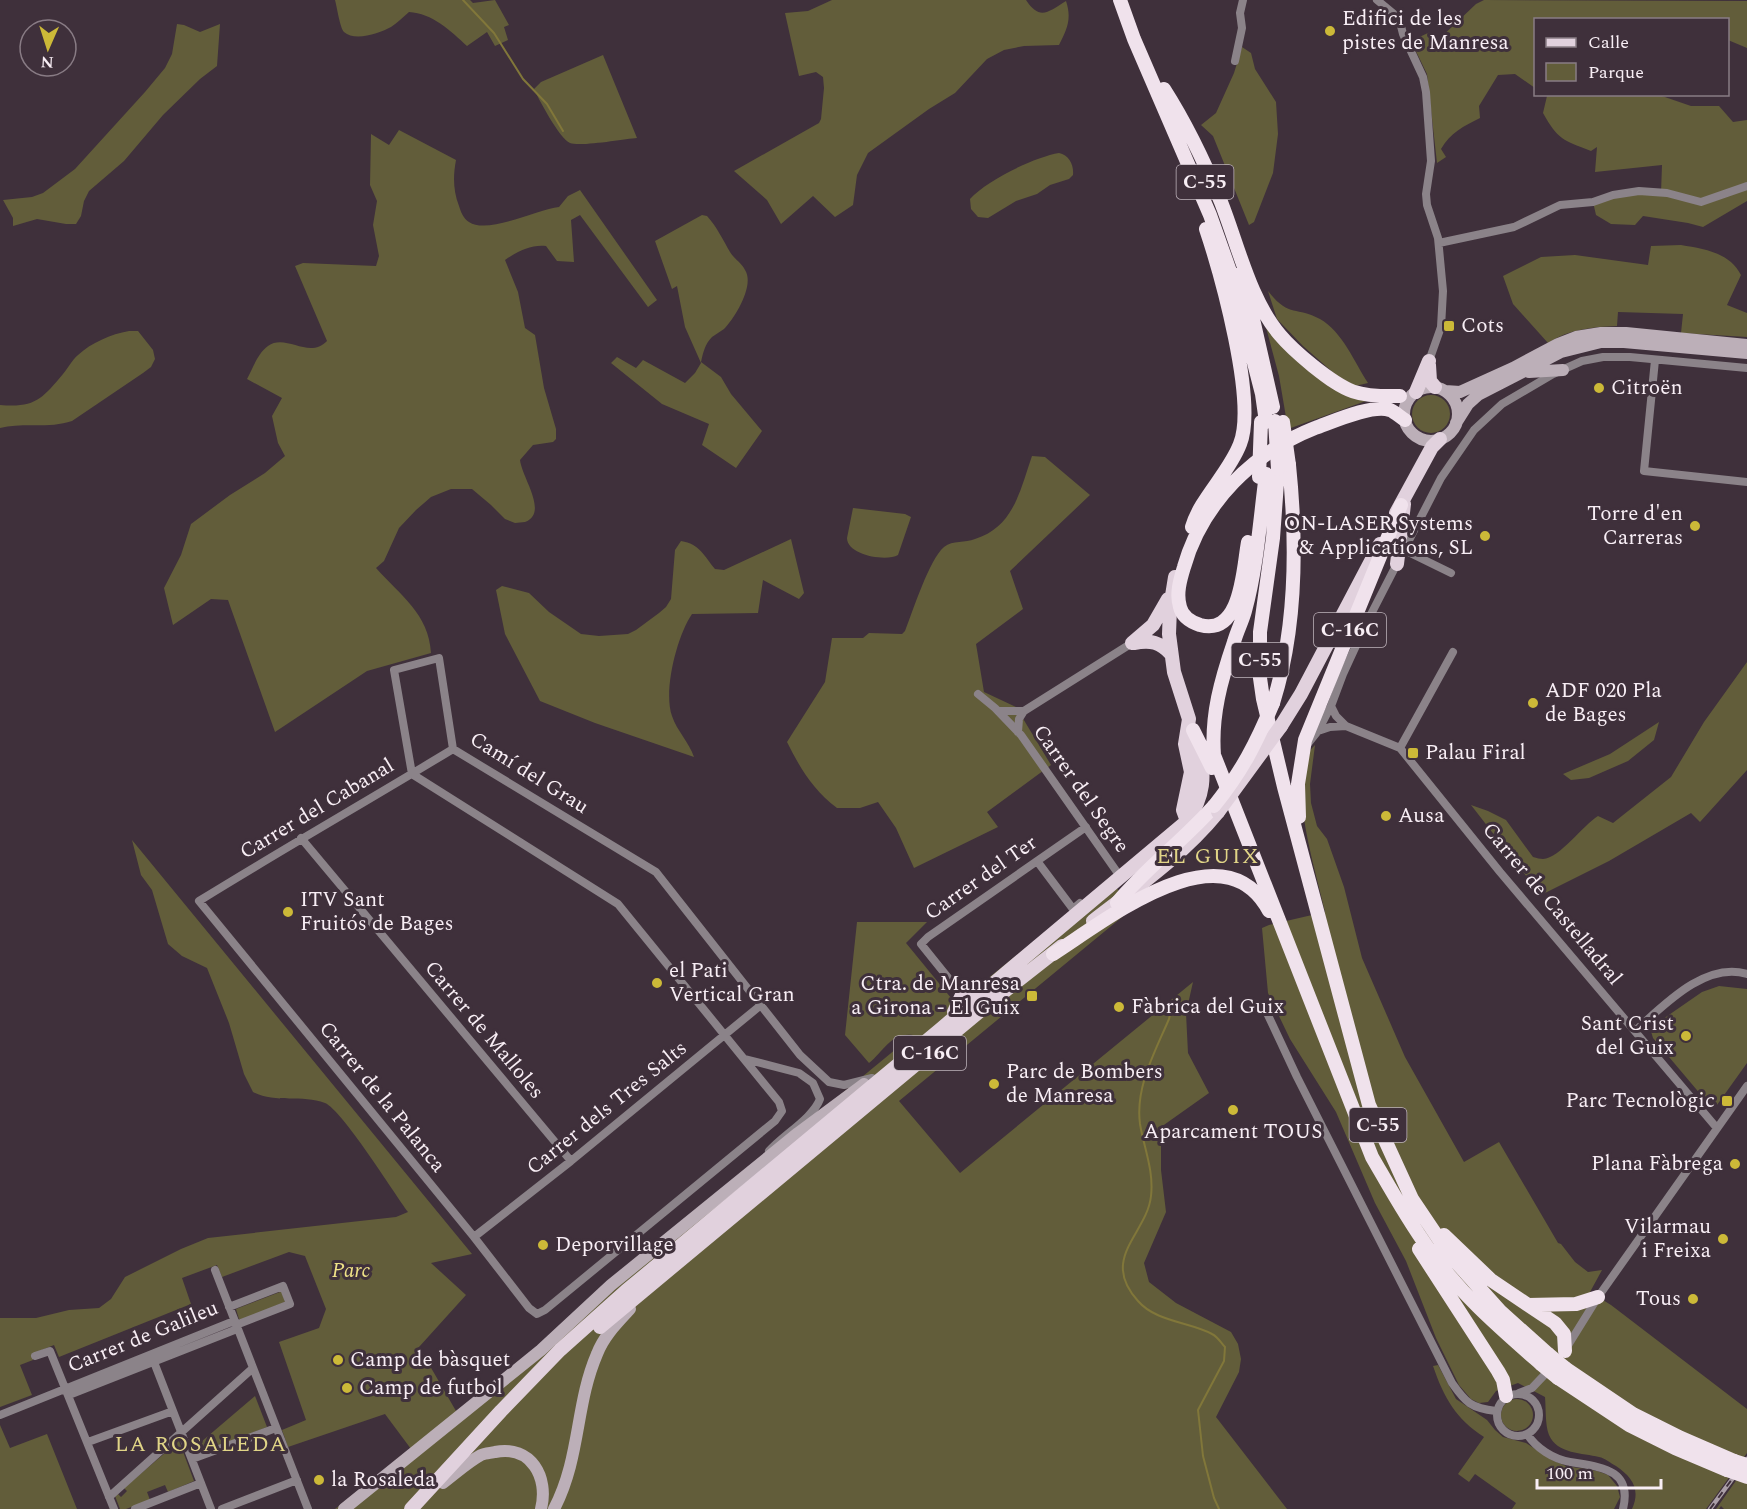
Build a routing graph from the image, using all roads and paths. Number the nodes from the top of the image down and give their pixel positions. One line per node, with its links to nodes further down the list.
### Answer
1 (1120, 0): 7 (highway, C-55)
2 (1129, 0): 6 (highway, C-55)
3 (1243, 0): 5 (street)
4 (1377, 0): 9 (street)
5 (1235, 61)
6 (1164, 89): 18 (highway); 20 (highway, C-55)
7 (1194, 181): 20 (highway, C-55); 26 (highway)
8 (1747, 186): 9 (street)
9 (1439, 243): 13 (street)
10 (1747, 345): 17 (main road)
11 (1747, 353): 16 (main road)
12 (1655, 360): 14 (street); 15 (street); 24 (street)
13 (1429, 361): 17 (main road); 18 (main road)
14 (1747, 368)
15 (1563, 370): 16 (main road); 27 (street)
16 (1519, 374): 21 (main road)
17 (1440, 389): 18 (main road, C-16C); 21 (main road)
18 (1409, 395): 19 (main road); 26 (main road, C-16C)
19 (1405, 420): 22 (main road); 23 (highway)
20 (1271, 421): 23 (highway, C-55, bridge); 23 (highway, bridge)
21 (1456, 423): 22 (main road, C-16C)
22 (1440, 439): 25 (main road, C-16C)
23 (1273, 471): 46 (highway, bridge); 48 (highway, C-55); 51 (highway, C-55)
24 (1747, 482)
25 (1403, 501): 28 (main road); 44 (highway, C-16C); 46 (main road, C-16C, bridge)
26 (1190, 535): 30 (main road, C-16C)
27 (1404, 550): 28 (street); 29 (street)
28 (1396, 564): 35 (street)
29 (1451, 573)
30 (1172, 593): 31 (main road); 33 (main road, C-16C)
31 (1132, 643): 33 (main road); 37 (street, Carrer del Segre)
32 (1453, 652): 42 (street)
33 (1171, 654): 38 (main road, C-16C)
34 (978, 694): 36 (street)
35 (1331, 706): 39 (street); 40 (street)
36 (998, 711): 37 (street); 41 (street)
37 (1024, 711): 41 (street, Carrer del Segre)
38 (1191, 724): 48 (highway); 59 (main road, C-16C)
39 (1346, 726): 40 (street); 42 (street, Carrer de Castelladral)
40 (1318, 731): 44 (street)
41 (1018, 732): 47 (street, Carrer del Segre)
42 (1400, 748): 64 (street, Carrer de Castelladral)
43 (453, 749): 45 (street, Carrer del Cabanal); 45 (street, Camí del Grau); 61 (street, Camí del Grau)
44 (1301, 755): 51 (highway, C-16C)
45 (412, 774): 49 (street, Carrer del Cabanal); 65 (street)
46 (1216, 809): 55 (highway)
47 (1086, 827): 52 (street, Carrer del Ter); 53 (street, Carrer del Segre)
48 (1243, 832): 58 (highway, C-55)
49 (302, 838): 54 (street, Carrer del Cabanal); 71 (street, Carrer de Malloles)
50 (1146, 846): 53 (street)
51 (1301, 846): 73 (highway, C-55)
52 (1037, 861): 53 (street); 60 (street, Carrer del Ter)
53 (1117, 872)
54 (200, 901): 74 (street, Carrer de la Palanca)
55 (1117, 903): 56 (main road, C-16C)
56 (1053, 954): 58 (highway); 76 (main road, C-16C)
57 (1747, 974): 64 (street)
58 (1303, 980): 70 (highway, C-55)
59 (982, 991): 60 (main road); 63 (main road); 111 (main road, C-16C)
60 (962, 995): 63 (main road)
61 (761, 1005): 65 (street, Carrer dels Tres Salts); 67 (street, Camí del Grau)
62 (1267, 1013): 91 (street)
63 (950, 1015): 67 (main road)
64 (1635, 1031): 69 (street, Carrer de Castelladral)
65 (726, 1035): 66 (street); 71 (street, Carrer dels Tres Salts)
66 (744, 1059): 72 (street); 74 (street, Carrer de la Palanca)
67 (868, 1081): 72 (main road); 110 (main road)
68 (1747, 1086): 69 (street)
69 (1716, 1127): 77 (street)
70 (1372, 1157): 84 (highway, C-55); 88 (highway)
71 (570, 1161): 74 (street, Carrer dels Tres Salts)
72 (756, 1167): 109 (main road)
73 (1412, 1199): 78 (highway); 84 (highway, C-55)
74 (474, 1238)
75 (214, 1270): 79 (street)
76 (663, 1273): 101 (main road, C-16C); 114 (main road)
77 (1598, 1297): 78 (highway); 81 (street)
78 (1528, 1305): 81 (highway)
79 (229, 1307): 80 (street); 80 (street, Carrer de Galileu)
80 (236, 1325): 83 (street, Carrer de Galileu); 85 (street)
81 (1564, 1351): 86 (street)
82 (35, 1356): 87 (street)
83 (152, 1358): 87 (street, Carrer de Galileu); 90 (street)
84 (1545, 1359): 98 (highway, C-55, bridge)
85 (253, 1368): 93 (street); 94 (street)
86 (1543, 1379): 88 (street); 89 (street)
87 (67, 1392): 92 (street, Carrer de Galileu); 96 (street)
88 (1513, 1395): 89 (street); 91 (street)
89 (1537, 1406): 95 (street)
90 (172, 1411): 94 (street); 96 (street)
91 (1496, 1411): 95 (street)
92 (0, 1415)
93 (276, 1428): 97 (street); 100 (street)
94 (181, 1432): 97 (street); 103 (street)
95 (1527, 1434): 115 (street)
96 (88, 1442): 103 (street)
97 (192, 1459): 102 (street)
98 (1736, 1465): 99 (highway, C-55, bridge)
99 (1747, 1477)
100 (297, 1480): 107 (street); 108 (street)
101 (443, 1483): 112 (main road, C-16C); 113 (main road)
102 (201, 1484): 105 (street); 106 (street)
103 (109, 1497): 104 (street)
104 (114, 1509)
105 (135, 1509)
106 (211, 1509)
107 (222, 1509)
108 (308, 1509)
109 (344, 1509)
110 (403, 1509)
111 (411, 1509)
112 (420, 1509)
113 (541, 1509)
114 (554, 1509)
115 (1623, 1509)

